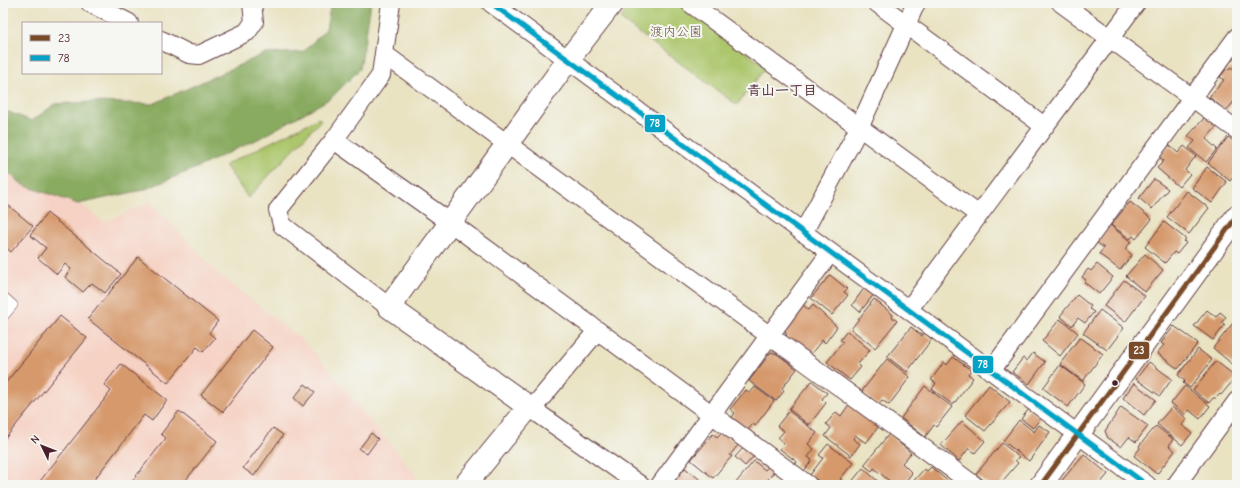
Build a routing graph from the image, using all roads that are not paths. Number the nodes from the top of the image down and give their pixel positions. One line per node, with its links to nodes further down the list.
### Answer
1 (90, 3): 11 (street)
2 (252, 3): 15 (street)
3 (391, 3): 16 (street)
4 (491, 3): 17 (street)
5 (612, 3): 17 (street)
6 (690, 3): 20 (street)
7 (878, 3): 12 (street)
8 (916, 3): 12 (street)
9 (1061, 3): 14 (street)
10 (1136, 3): 14 (street)
11 (127, 22)
12 (906, 24): 19 (street); 20 (street)
13 (1237, 37): 18 (street)
14 (1110, 38): 18 (street); 19 (street)
15 (162, 40)
16 (384, 54): 22 (street); 23 (street)
17 (568, 60): 23 (street); 27 (street)
18 (1191, 98): 21 (street); 35 (street)
19 (1044, 126): 24 (street)
20 (859, 128): 24 (street); 27 (street)
21 (1237, 130)
22 (334, 140): 26 (street); 30 (street)
23 (508, 144): 26 (street); 34 (street)
24 (979, 215): 31 (street)
25 (1237, 216): 39 (street)
26 (451, 224): 30 (street); 33 (street)
27 (803, 233): 28 (street)
28 (830, 253): 31 (street); 34 (street)
29 (3, 296): 32 (lane)
30 (389, 307): 37 (street)
31 (909, 309): 35 (street)
32 (3, 317)
33 (597, 330): 37 (street); 38 (street)
34 (769, 336): 38 (street); 44 (street)
35 (990, 371): 39 (street)
36 (1237, 401): 47 (street)
37 (531, 408): 40 (street); 41 (street)
38 (711, 414): 42 (street); 43 (street)
39 (1079, 433): 45 (street); 46 (street)
40 (468, 484)
41 (640, 485)
42 (660, 485)
43 (808, 485)
44 (974, 485)
45 (1040, 485)
46 (1147, 485)
47 (1176, 485)

